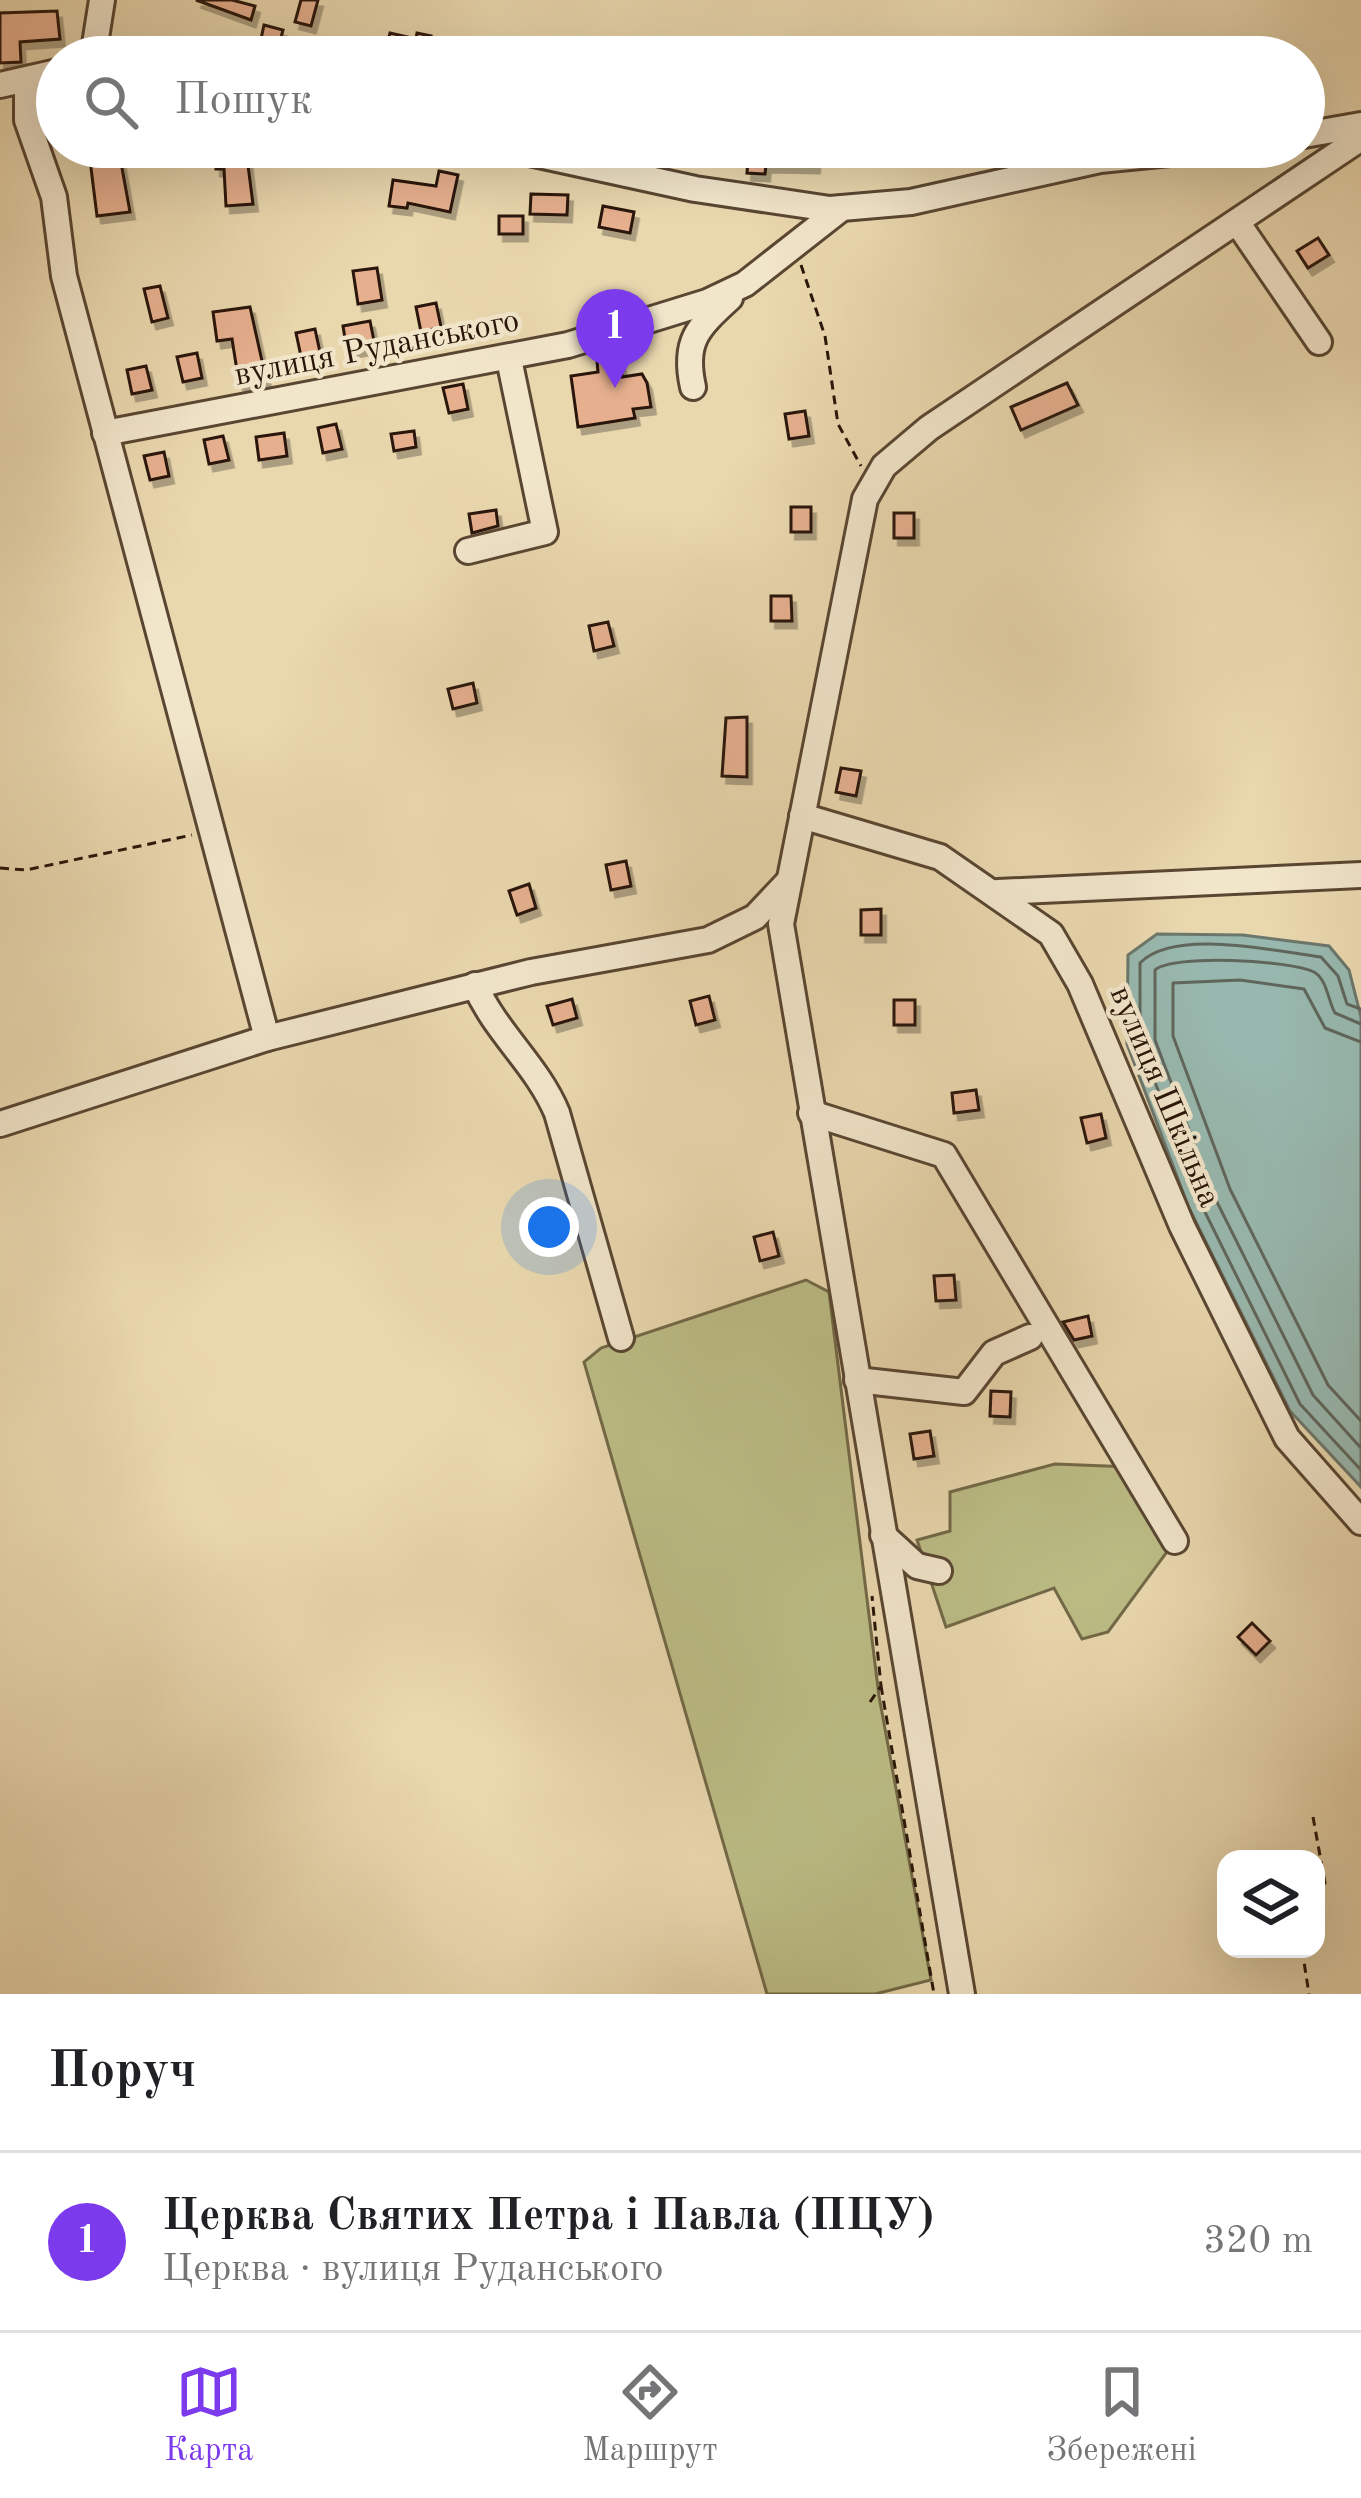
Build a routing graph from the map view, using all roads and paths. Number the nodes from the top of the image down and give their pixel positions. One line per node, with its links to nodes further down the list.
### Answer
1 (102, 0): 2 (street)
2 (96, 36)
3 (36, 77): 5 (street)
4 (36, 84): 9 (street)
5 (0, 85)
6 (1361, 125): 7 (street)
7 (1325, 131)
8 (1361, 138): 10 (street)
9 (36, 140)
10 (1325, 162)
11 (46, 168): 22 (street)
12 (598, 168): 15 (street)
13 (1064, 168): 15 (street)
14 (1316, 168): 16 (street)
15 (842, 208): 17 (street, вулиця Руданського)
16 (1237, 221): 19 (street); 23 (street)
17 (795, 246): 18 (street, вулиця Руданського); 23 (path)
18 (745, 284): 20 (street, вулиця Руданського); 21 (street)
19 (1319, 342)
20 (509, 359): 22 (street, вулиця Руданського); 24 (street)
21 (693, 387)
22 (105, 433): 26 (street)
23 (872, 487): 25 (street)
24 (468, 550)
25 (802, 816): 29 (street); 30 (street, вулиця Шкільна)
26 (212, 831): 27 (path); 32 (street)
27 (0, 868)
28 (1361, 875): 30 (street)
29 (789, 880): 31 (street); 33 (street)
30 (998, 892): 38 (street, вулиця Шкільна)
31 (475, 985): 32 (street); 36 (street)
32 (267, 1038): 34 (street)
33 (811, 1113): 37 (street); 40 (street)
34 (0, 1124)
35 (1030, 1337): 37 (street)
36 (621, 1338)
37 (857, 1380): 39 (street)
38 (1361, 1522)
39 (884, 1535): 41 (street); 47 (street)
40 (1175, 1541)
41 (939, 1571)
42 (881, 1686): 46 (path)
43 (1312, 1816): 44 (path)
44 (1319, 1850)
45 (1303, 1958): 48 (path)
46 (934, 1994)
47 (962, 1994)
48 (1309, 1994)

